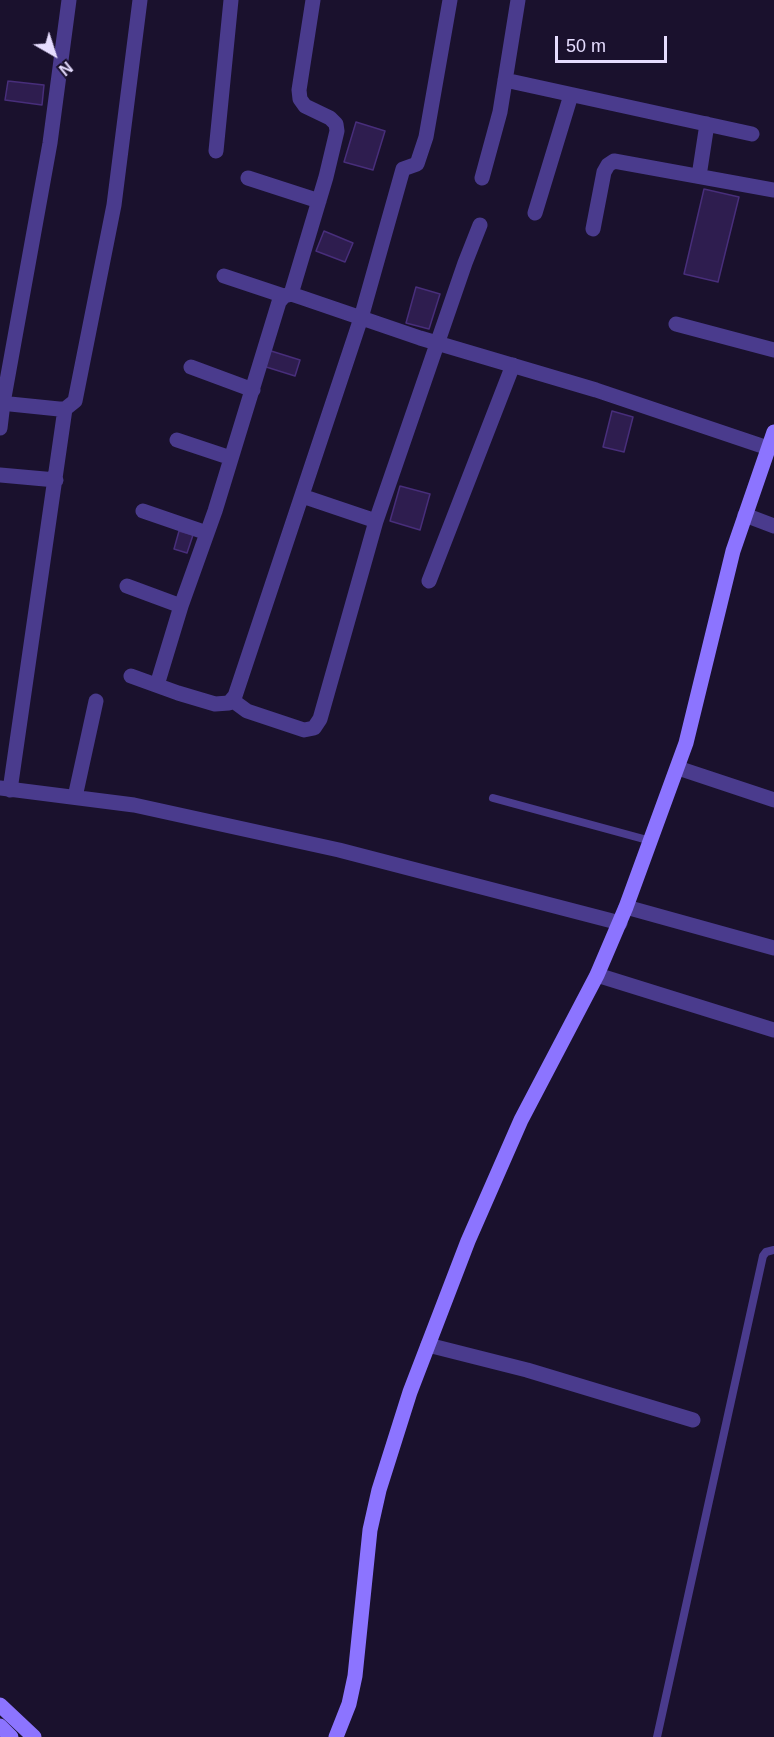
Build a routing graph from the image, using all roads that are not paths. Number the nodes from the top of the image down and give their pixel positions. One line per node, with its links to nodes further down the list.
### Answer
1 (69, 0): 30 (street)
2 (140, 0): 31 (street)
3 (220, 0): 4 (street)
4 (231, 0): 12 (street)
5 (313, 0): 17 (street)
6 (450, 0): 23 (street)
7 (518, 0): 8 (street)
8 (505, 80): 9 (street); 15 (street)
9 (571, 95): 10 (street); 18 (street)
10 (707, 124): 11 (street); 13 (street)
11 (752, 134)
12 (216, 151)
13 (699, 176): 16 (street); 20 (street)
14 (248, 178): 17 (street)
15 (482, 178)
16 (774, 190)
17 (319, 201): 22 (street)
18 (535, 213)
19 (480, 225): 25 (street)
20 (593, 230)
21 (224, 276): 22 (street)
22 (288, 295): 23 (street); 29 (street)
23 (361, 318): 25 (street); 39 (street)
24 (676, 324): 26 (street)
25 (437, 343): 27 (street); 42 (street)
26 (774, 350)
27 (513, 365): 35 (street); 45 (street)
28 (191, 367): 29 (street)
29 (253, 390): 36 (street)
30 (1, 403): 31 (street); 32 (street)
31 (65, 409): 38 (street)
32 (0, 428)
33 (774, 432): 35 (street)
34 (177, 440): 36 (street)
35 (768, 448): 41 (street)
36 (231, 458): 44 (street)
37 (0, 474): 38 (street)
38 (56, 480): 53 (street)
39 (302, 496): 42 (street); 50 (street)
40 (143, 511): 44 (street)
41 (745, 516): 43 (street); 52 (street)
42 (376, 521): 50 (street)
43 (774, 526)
44 (207, 533): 47 (street)
45 (429, 581)
46 (127, 586): 47 (street)
47 (181, 606): 49 (street)
48 (131, 676): 49 (street)
49 (157, 685): 50 (street)
50 (232, 700)
51 (96, 701): 54 (street)
52 (678, 768): 56 (street); 57 (street)
53 (5, 789): 54 (street)
54 (75, 797): 59 (street)
55 (494, 798): 57 (lane)
56 (774, 800)
57 (651, 841): 58 (street)
58 (626, 907): 59 (street); 60 (street)
59 (620, 922): 61 (street)
60 (774, 948)
61 (597, 975): 62 (street); 64 (street)
62 (774, 1030)
63 (774, 1250): 71 (lane)
64 (428, 1345): 65 (street); 70 (street)
65 (693, 1419)
66 (0, 1705): 69 (street)
67 (0, 1726): 68 (street)
68 (11, 1737)
69 (34, 1737)
70 (336, 1737)
71 (657, 1737)

